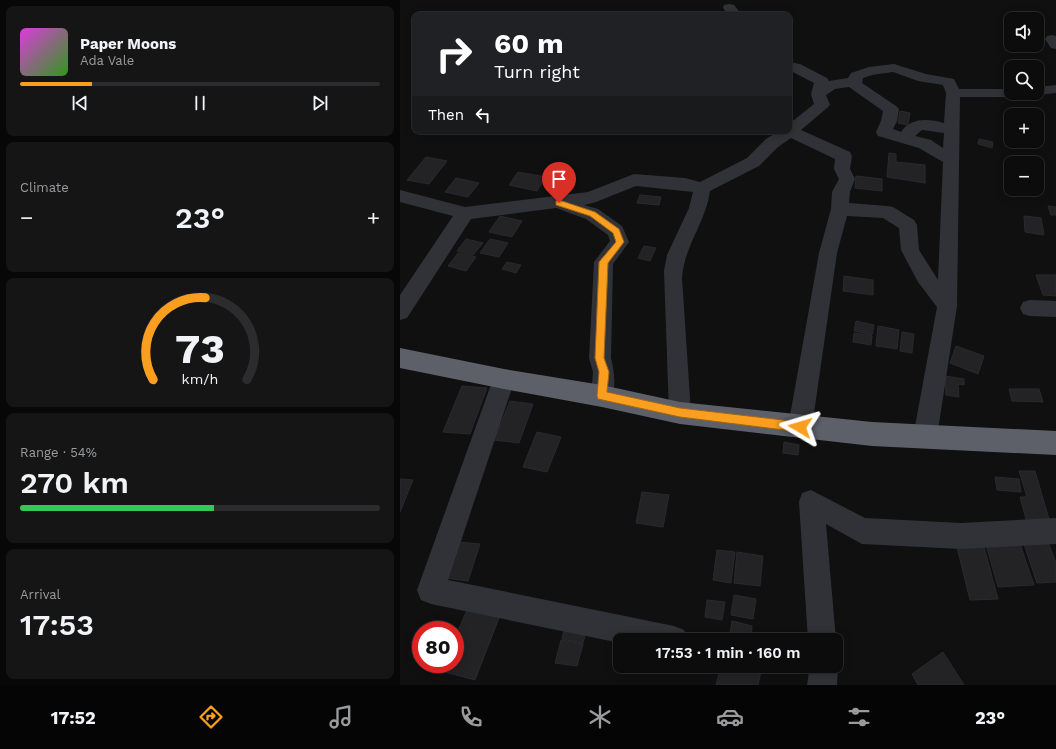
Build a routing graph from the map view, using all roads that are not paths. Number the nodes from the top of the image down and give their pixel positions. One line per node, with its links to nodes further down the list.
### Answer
1 (792, 66): 7 (street)
2 (855, 82): 5 (street); 7 (street); 12 (street)
3 (1056, 89): 4 (street)
4 (1044, 90)
5 (953, 93): 6 (street); 9 (street)
6 (1004, 93)
7 (818, 94): 8 (street)
8 (792, 129)
9 (952, 130): 12 (street); 13 (street)
10 (792, 132): 17 (street)
11 (786, 134): 14 (street)
12 (906, 138): 13 (street)
13 (952, 160): 19 (street)
14 (702, 188): 16 (street); 26 (street)
15 (400, 196): 18 (street)
16 (559, 203): 18 (street); 25 (street)
17 (840, 209): 19 (street); 27 (street)
18 (466, 213): 22 (street)
19 (947, 306): 28 (street)
20 (1030, 308): 21 (street)
21 (1056, 309)
22 (400, 312)
23 (400, 358): 24 (highway)
24 (504, 379): 25 (highway); 31 (street)
25 (602, 396): 26 (highway)
26 (680, 412): 27 (highway)
27 (800, 427): 28 (highway)
28 (925, 437): 29 (highway)
29 (1056, 443)
30 (1056, 531): 32 (street)
31 (640, 633)
32 (821, 633)

